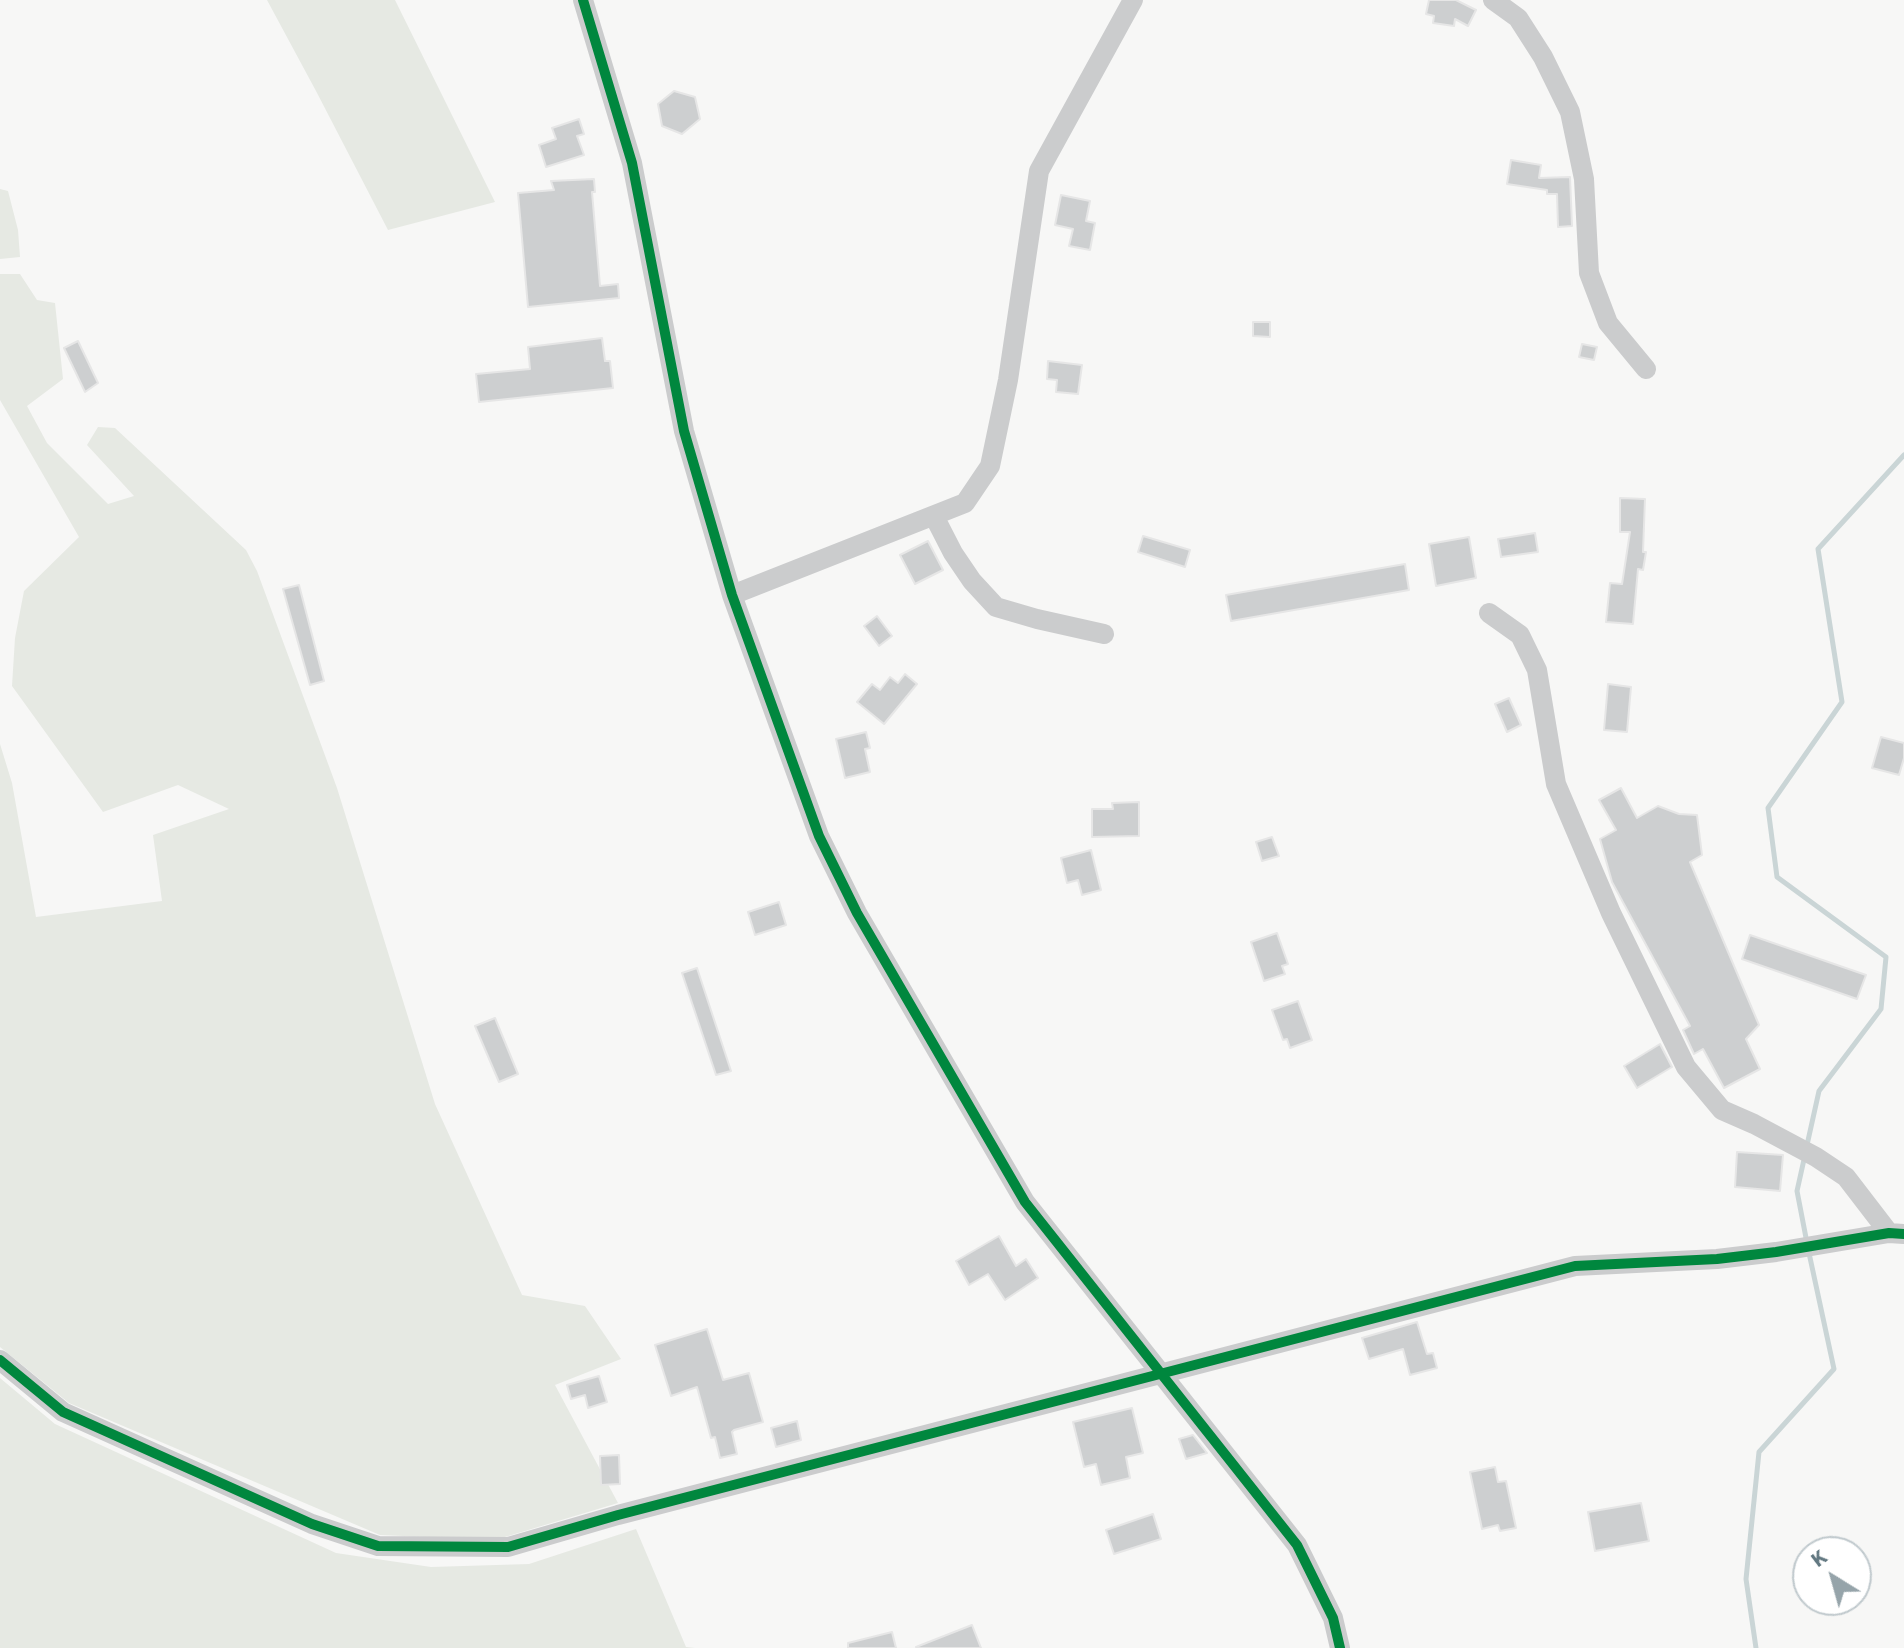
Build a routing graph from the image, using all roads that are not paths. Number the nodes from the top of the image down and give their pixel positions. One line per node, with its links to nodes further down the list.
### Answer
1 (583, 0): 6 (street)
2 (1134, 0): 5 (street)
3 (1493, 0): 4 (street)
4 (1646, 369)
5 (934, 516): 6 (street); 8 (street)
6 (732, 595): 11 (street)
7 (1489, 613): 9 (street)
8 (1104, 634)
9 (1896, 1234): 11 (street)
10 (0, 1360): 11 (street)
11 (1162, 1373): 12 (street)
12 (1340, 1648)

